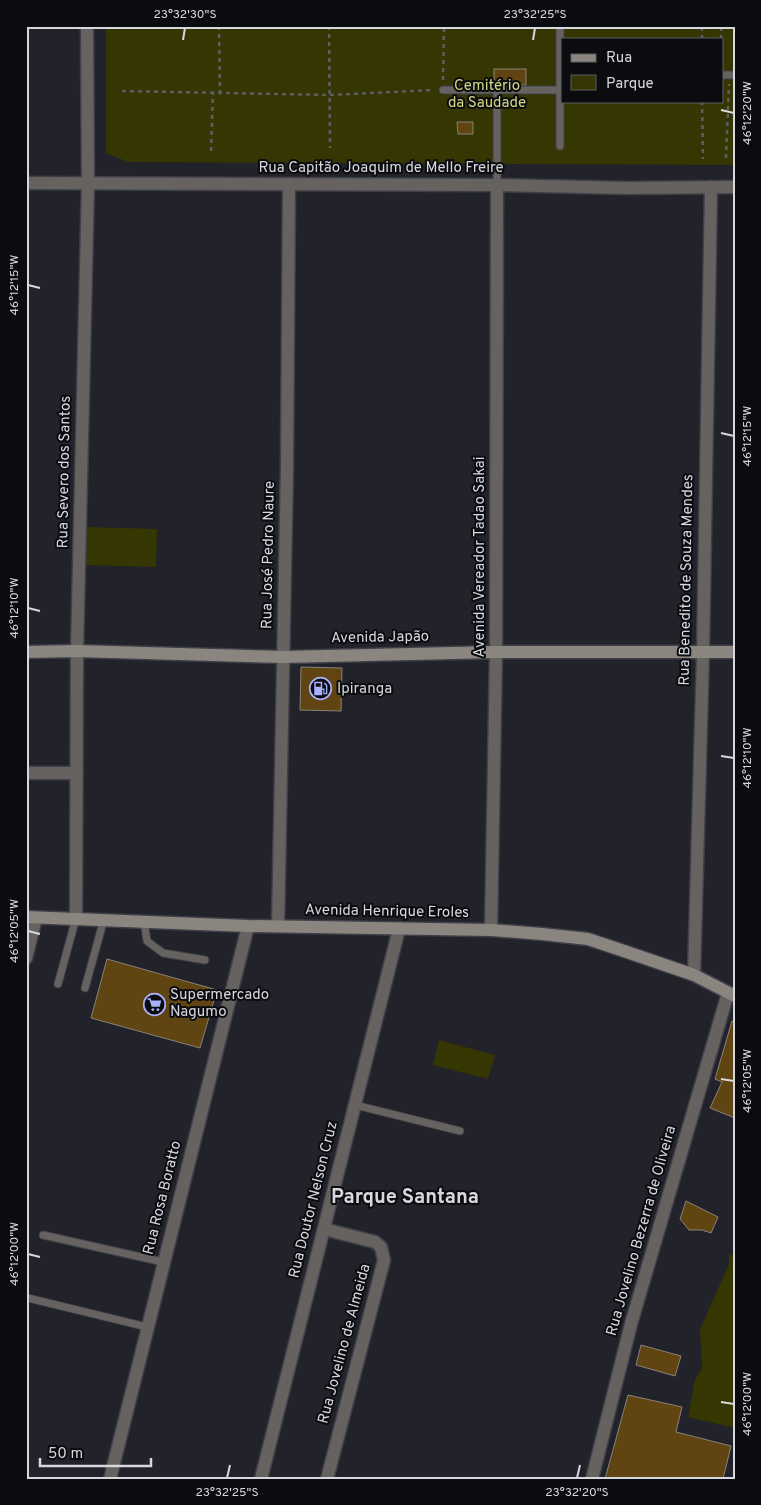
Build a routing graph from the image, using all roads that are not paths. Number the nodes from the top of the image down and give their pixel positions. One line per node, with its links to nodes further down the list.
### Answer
1 (87, 26): 9 (street, Rua Severo dos Santos)
2 (560, 26): 3 (lane)
3 (561, 74): 6 (lane)
4 (443, 90): 5 (lane)
5 (497, 90): 6 (lane); 11 (lane)
6 (559, 90): 7 (lane)
7 (560, 146)
8 (26, 183): 9 (street, Rua Capitão Joaquim de Mello Freire)
9 (88, 183): 10 (street, Rua Capitão Joaquim de Mello Freire); 14 (street, Rua Severo dos Santos)
10 (289, 184): 11 (street, Rua Capitão Joaquim de Mello Freire); 19 (street, Rua José Pedro Naure)
11 (497, 185): 12 (street, Rua Capitão Joaquim de Mello Freire); 16 (street, Avenida Vereador Tadao Sakai)
12 (711, 186): 13 (street, Rua Capitão Joaquim de Mello Freire); 17 (street, Rua Benedito de Souza Mendes)
13 (735, 187)
14 (77, 651): 15 (main road, Avenida Japão); 19 (main road, Avenida Japão); 21 (street, Rua Severo dos Santos)
15 (26, 652)
16 (496, 652): 17 (main road, Avenida Japão); 19 (main road, Avenida Japão); 29 (street, Avenida Vereador Tadao Sakai)
17 (702, 652): 18 (main road, Avenida Japão); 32 (street, Rua Benedito de Souza Mendes)
18 (735, 652)
19 (284, 657): 27 (street, Rua José Pedro Naure)
20 (26, 773): 21 (street)
21 (77, 773): 23 (street, Rua Severo dos Santos)
22 (31, 918): 23 (main road, Avenida Henrique Eroles); 30 (street)
23 (76, 918): 24 (main road, Avenida Henrique Eroles); 33 (lane)
24 (104, 920): 25 (main road, Avenida Henrique Eroles); 34 (lane)
25 (144, 921): 26 (main road, Avenida Henrique Eroles); 31 (lane)
26 (248, 926): 27 (main road, Avenida Henrique Eroles); 40 (street, Rua Rosa Boratto)
27 (278, 926): 28 (main road, Avenida Henrique Eroles)
28 (399, 929): 29 (main road, Avenida Henrique Eroles); 36 (street, Rua Doutor Nelson Cruz)
29 (491, 930): 32 (main road, Avenida Henrique Eroles)
30 (26, 958)
31 (205, 960)
32 (694, 975): 35 (main road, Avenida Henrique Eroles)
33 (58, 984)
34 (85, 988)
35 (731, 995): 46 (street, Rua Jovelino Bezerra de Oliveira)
36 (355, 1105): 37 (lane); 38 (street, Rua Doutor Nelson Cruz)
37 (460, 1132)
38 (324, 1229): 44 (street, Rua Doutor Nelson Cruz); 45 (street, Rua Jovelino de Almeida)
39 (43, 1234): 40 (lane)
40 (163, 1262): 42 (street, Rua Rosa Boratto)
41 (28, 1298): 42 (lane)
42 (148, 1327): 43 (street, Rua Rosa Boratto)
43 (110, 1479)
44 (261, 1479)
45 (327, 1479)
46 (592, 1479)

